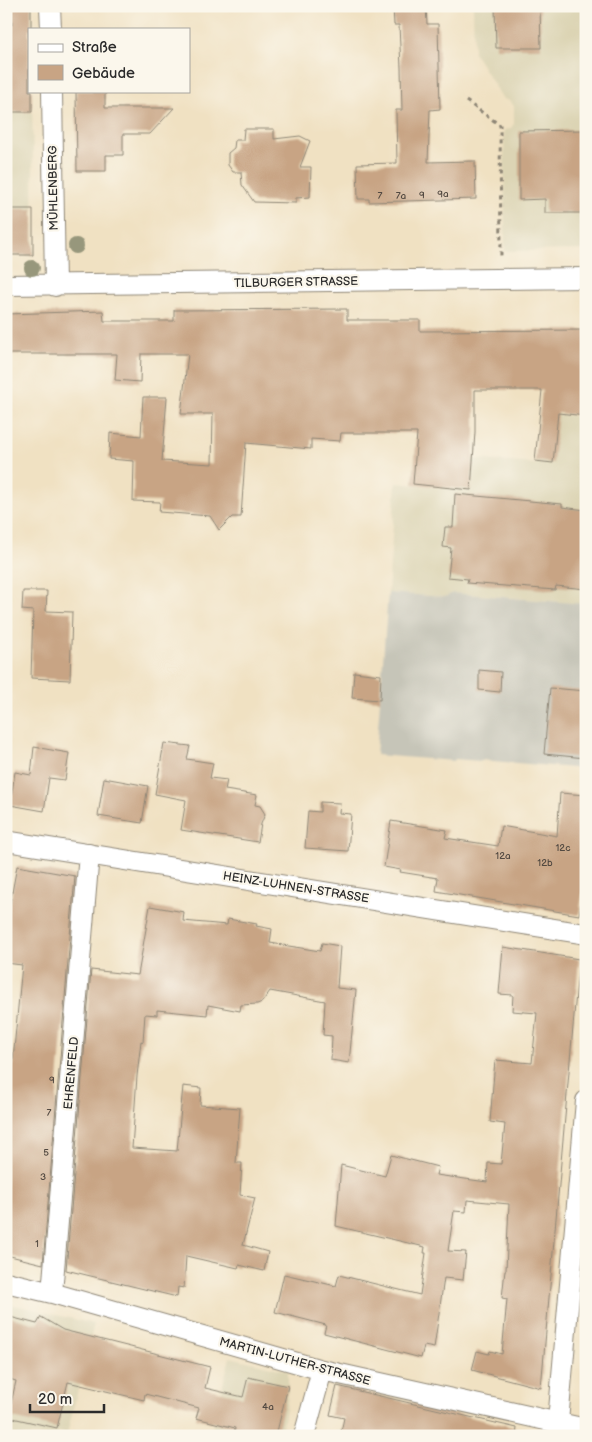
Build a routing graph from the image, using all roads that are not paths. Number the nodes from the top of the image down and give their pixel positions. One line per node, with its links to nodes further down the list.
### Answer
1 (50, 6): 2 (street)
2 (51, 28)
3 (52, 92): 6 (street, MÜHLENBERG)
4 (586, 278): 6 (street, TILBURGER STRASSE)
5 (6, 285): 6 (street, TILBURGER STRASSE)
6 (55, 286)
7 (6, 841): 8 (street, HEINZ-LUHNEN-STRASSE)
8 (90, 854): 9 (street, HEINZ-LUHNEN-STRASSE); 12 (street, EHRENFELD)
9 (586, 934)
10 (586, 1101): 14 (street)
11 (6, 1282): 12 (street, MARTIN-LUTHER-STRASSE)
12 (52, 1293): 13 (street, MARTIN-LUTHER-STRASSE)
13 (322, 1370): 14 (street, MARTIN-LUTHER-STRASSE); 16 (street)
14 (558, 1422): 15 (street, MARTIN-LUTHER-STRASSE)
15 (586, 1429)
16 (304, 1436)

